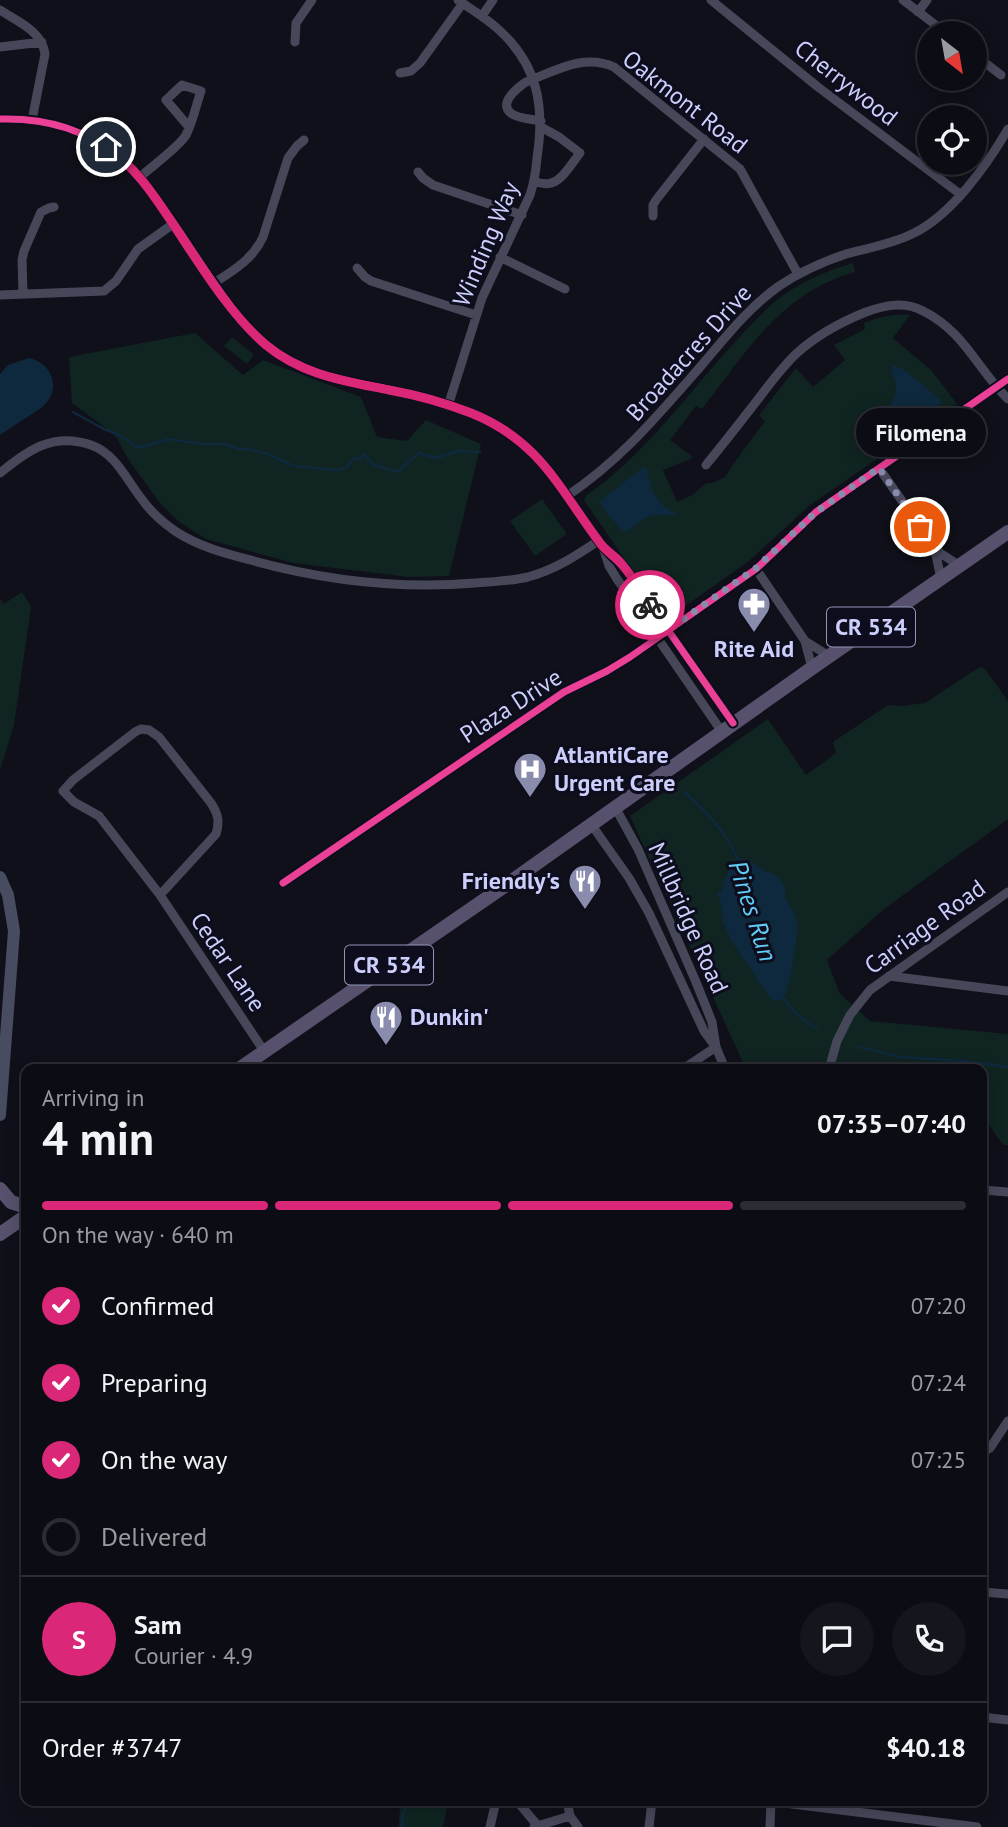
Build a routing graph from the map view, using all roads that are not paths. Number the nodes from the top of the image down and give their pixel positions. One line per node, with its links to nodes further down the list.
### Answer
1 (312, 0): 12 (street)
2 (493, 0): 9 (street)
3 (711, 0): 28 (street, Cherrywood)
4 (903, 0): 8 (street)
5 (927, 0): 8 (street)
6 (461, 2): 9 (street, Winding Way); 15 (street)
7 (0, 10): 11 (street)
8 (918, 12): 10 (street)
9 (482, 16): 17 (street, Winding Way)
10 (930, 21)
11 (42, 42): 13 (street); 19 (street)
12 (295, 42)
13 (0, 47)
14 (987, 64): 16 (street)
15 (400, 73)
16 (1001, 75)
17 (533, 79): 20 (street, Winding Way); 20 (street); 23 (street, Oakmont Road)
18 (0, 119): 19 (street)
19 (32, 120): 26 (street)
20 (541, 124): 27 (street, Winding Way); 27 (street)
21 (189, 127): 21 (street); 26 (street)
22 (1008, 128): 28 (street, Broadacres Drive)
23 (704, 139): 31 (street); 35 (street, Oakmont Road)
24 (304, 140): 36 (street)
25 (418, 172): 30 (street)
26 (139, 177): 32 (street)
27 (534, 181): 30 (street, Winding Way)
28 (960, 194): 35 (street, Broadacres Drive)
29 (54, 207): 38 (street)
30 (522, 215): 33 (street, Winding Way)
31 (653, 216)
32 (173, 224): 36 (street); 38 (street)
33 (500, 257): 37 (street); 40 (street, Winding Way)
34 (357, 268): 40 (street)
35 (798, 274): 48 (street, Broadacres Drive)
36 (214, 283): 44 (street)
37 (565, 289)
38 (23, 294): 39 (street)
39 (0, 295)
40 (476, 315): 44 (street, Winding Way)
41 (1008, 379): 42 (street, Plaza Drive)
42 (996, 387): 43 (street); 45 (street); 46 (street, Plaza Drive)
43 (1008, 399)
44 (448, 406): 48 (street)
45 (706, 465)
46 (879, 468): 51 (street); 53 (street, Plaza Drive)
47 (0, 473): 50 (street)
48 (567, 496): 50 (street)
49 (1008, 532): 52 (main road, CR 534)
50 (601, 544): 55 (street); 56 (street)
51 (937, 551): 52 (street); 54 (street)
52 (960, 566): 54 (main road, CR 534)
53 (755, 569): 55 (street, Plaza Drive); 57 (street)
54 (941, 579): 58 (main road, CR 534)
55 (668, 630): 56 (street, Plaza Drive); 60 (street)
56 (657, 638): 60 (street); 64 (street, Plaza Drive)
57 (805, 641): 58 (street); 59 (street)
58 (829, 656): 59 (main road, CR 534)
59 (812, 668): 60 (main road, CR 534)
60 (727, 727): 61 (main road, CR 534)
61 (615, 807): 62 (main road, CR 534); 69 (street, Millbridge Road)
62 (591, 824): 69 (street, Millbridge Road); 70 (main road, CR 534)
63 (0, 877): 75 (main road)
64 (283, 883)
65 (1008, 892): 67 (street, Carriage Road)
66 (160, 895): 66 (street, Cedar Lane); 70 (street, Cedar Lane)
67 (888, 976): 68 (street); 74 (street, Carriage Road)
68 (1008, 991)
69 (716, 1047): 72 (street); 73 (street, Millbridge Road)
70 (264, 1051): 71 (main road, CR 534)
71 (246, 1064)
72 (694, 1064)
73 (723, 1064)
74 (830, 1064)
75 (0, 1115)
76 (0, 1189): 79 (main road)
77 (987, 1190): 78 (street)
78 (1008, 1192)
79 (21, 1205)
80 (21, 1219): 81 (main road)
81 (0, 1234)
82 (1008, 1421): 83 (street)
83 (987, 1450)
84 (987, 1592): 85 (street)
85 (1008, 1594)
86 (987, 1718): 87 (street)
87 (1008, 1720)
88 (495, 1806): 97 (street)
89 (521, 1806): 96 (street)
90 (568, 1806): 94 (street)
91 (651, 1806): 99 (street)
92 (770, 1806): 100 (street)
93 (804, 1806): 95 (street)
94 (570, 1816): 96 (street); 98 (street)
95 (918, 1823): 101 (street)
96 (536, 1826)
97 (490, 1827)
98 (579, 1827)
99 (649, 1827)
100 (770, 1827)
101 (977, 1827)

